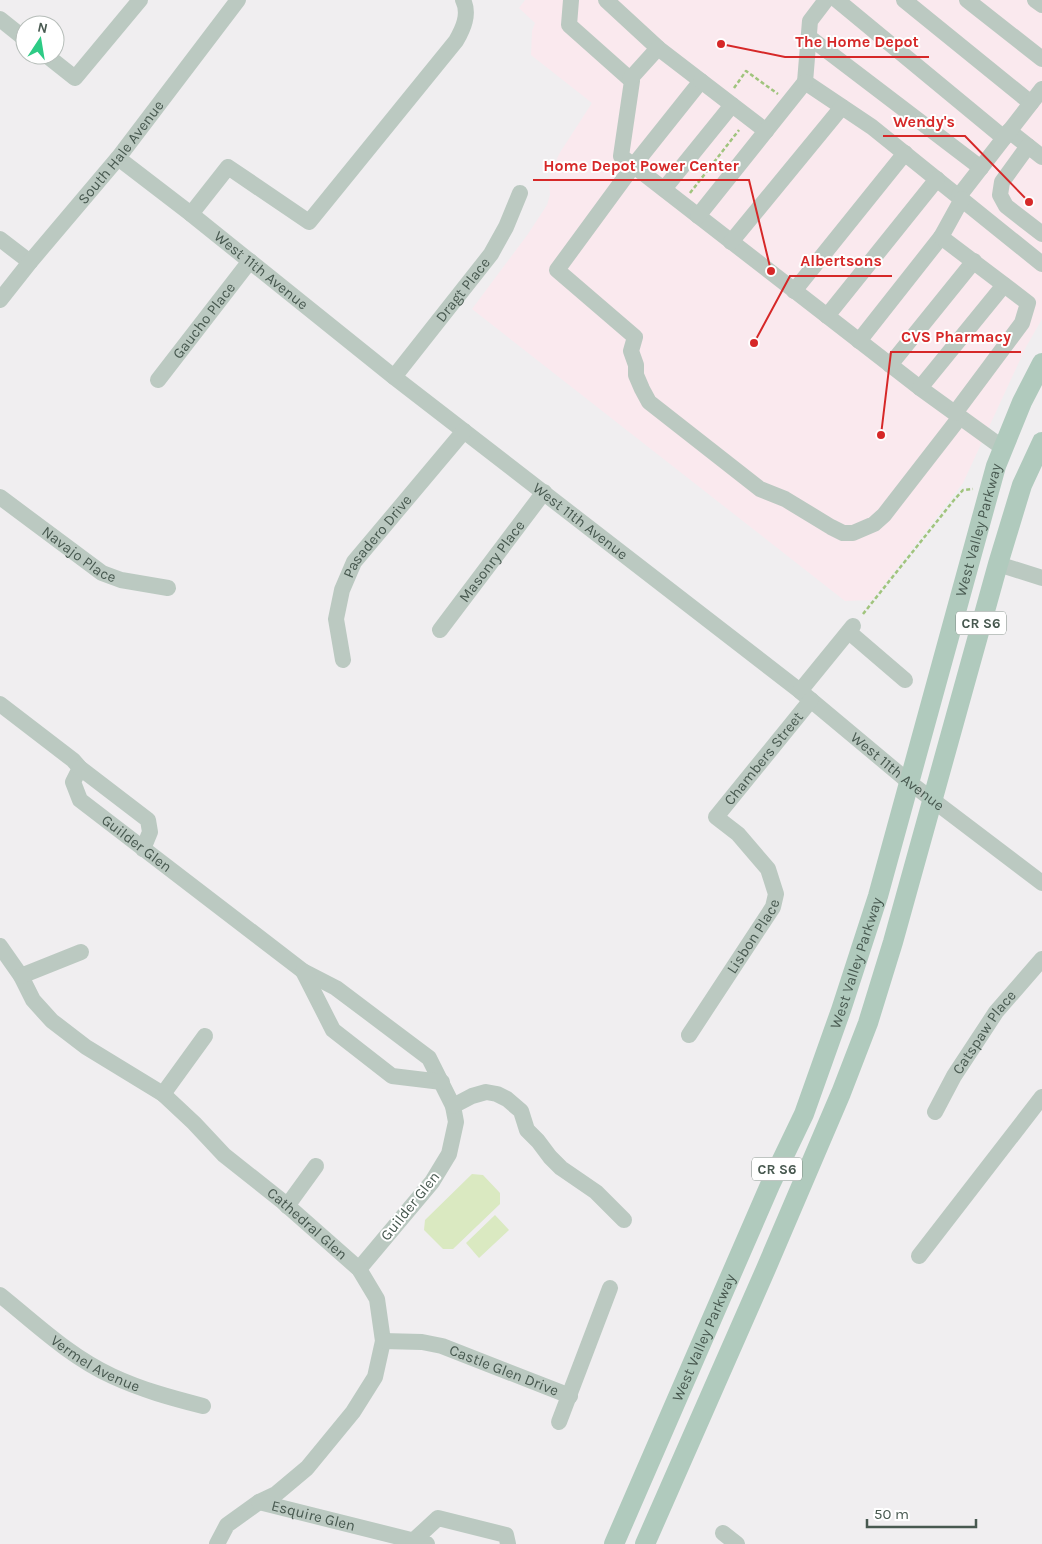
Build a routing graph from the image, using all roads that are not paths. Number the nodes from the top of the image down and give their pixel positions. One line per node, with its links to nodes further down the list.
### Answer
1 (140, 0): 17 (street)
2 (238, 0): 29 (street, South Hale Avenue)
3 (463, 0): 36 (street)
4 (571, 0): 18 (street)
5 (606, 0): 15 (street)
6 (826, 0): 14 (street)
7 (837, 0): 26 (street)
8 (904, 0): 22 (street)
9 (967, 0): 16 (street)
10 (1035, 0): 11 (street)
11 (1042, 5)
12 (0, 19): 13 (street)
13 (15, 31)
14 (809, 37): 20 (street); 31 (street)
15 (658, 48): 18 (street); 19 (street)
16 (1042, 59)
17 (59, 65)
18 (630, 79): 30 (street)
19 (701, 81): 23 (street); 30 (street)
20 (805, 82): 24 (street); 25 (street)
21 (1042, 89): 22 (street)
22 (1031, 103): 26 (street)
23 (732, 105): 25 (street); 33 (street)
24 (842, 107): 28 (street); 41 (street)
25 (766, 131): 37 (street)
26 (1006, 134): 27 (street); 31 (street)
27 (1037, 149): 38 (street)
28 (905, 153): 32 (street); 47 (street)
29 (118, 158): 36 (street, West 11th Avenue); 42 (street, South Hale Avenue)
30 (634, 166): 33 (street); 56 (street)
31 (981, 168): 35 (street)
32 (937, 179): 35 (street); 49 (street)
33 (664, 189): 37 (street)
34 (520, 193): 53 (street, Dragt Place)
35 (960, 198): 39 (street); 45 (street)
36 (191, 214): 43 (street, West 11th Avenue)
37 (698, 216): 41 (street)
38 (1042, 234)
39 (941, 237): 44 (street); 50 (street)
40 (0, 239): 42 (street)
41 (731, 242): 47 (street)
42 (30, 262): 48 (street, South Hale Avenue)
43 (250, 262): 53 (street, West 11th Avenue); 54 (street, Gaucho Place)
44 (974, 262): 46 (street); 52 (street)
45 (1042, 264)
46 (1004, 285): 55 (street); 56 (street)
47 (794, 291): 49 (street)
48 (0, 300)
49 (827, 316): 50 (street)
50 (859, 341): 52 (street)
51 (1042, 363): 59 (main road, West Valley Parkway / CR S6)
52 (890, 365): 55 (street)
53 (394, 377): 57 (street, West 11th Avenue)
54 (158, 380)
55 (920, 388): 56 (street)
56 (958, 415): 59 (street)
57 (464, 431): 60 (street, West 11th Avenue); 66 (street, Pasadero Drive)
58 (1042, 442): 62 (main road, West Valley Parkway / CR S6)
59 (1003, 448): 71 (main road, West Valley Parkway / CR S6)
60 (544, 492): 65 (street, Masonry Place); 68 (street, West 11th Avenue)
61 (0, 497): 64 (street, Navajo Place)
62 (998, 564): 63 (street); 72 (main road, West Valley Parkway / CR S6)
63 (1042, 578)
64 (168, 588)
65 (440, 630)
66 (343, 660)
67 (906, 680): 68 (street, Chambers Street)
68 (805, 695): 71 (street, West 11th Avenue); 73 (street, Chambers Street)
69 (0, 704): 70 (street)
70 (80, 768): 74 (street, Guilder Glen); 74 (street)
71 (909, 782): 72 (street, West 11th Avenue); 104 (main road, West Valley Parkway / CR S6)
72 (932, 799): 75 (street, West 11th Avenue); 105 (main road, West Valley Parkway / CR S6)
73 (716, 817): 81 (street, Lisbon Place)
74 (143, 849): 79 (street, Guilder Glen)
75 (1042, 883)
76 (0, 946): 80 (street, Cathedral Glen)
77 (81, 952): 80 (street)
78 (1042, 959): 87 (street, Catspaw Place)
79 (303, 971): 83 (street, Guilder Glen); 83 (street, Guilder Glen)
80 (21, 976): 84 (street, Cathedral Glen)
81 (689, 1035)
82 (205, 1036): 84 (street)
83 (442, 1082): 86 (street, Guilder Glen)
84 (163, 1094): 89 (street, Cathedral Glen)
85 (1042, 1096): 91 (street)
86 (453, 1106): 90 (street); 92 (street, Guilder Glen)
87 (935, 1112)
88 (316, 1166): 89 (street)
89 (287, 1206): 92 (street, Cathedral Glen)
90 (624, 1220)
91 (919, 1256)
92 (359, 1269): 95 (street, Cathedral Glen)
93 (610, 1288): 96 (street, Castle Glen Drive)
94 (0, 1295): 97 (street, Vermel Avenue)
95 (383, 1341): 96 (street, Castle Glen Drive); 99 (street, Cathedral Glen)
96 (570, 1396): 98 (street)
97 (204, 1406)
98 (559, 1422)
99 (259, 1502): 101 (street, Esquire Glen); 102 (street, Cathedral Glen)
100 (723, 1533): 106 (street)
101 (420, 1542): 103 (street)
102 (217, 1544)
103 (508, 1544)
104 (614, 1544)
105 (645, 1544)
106 (737, 1544)

